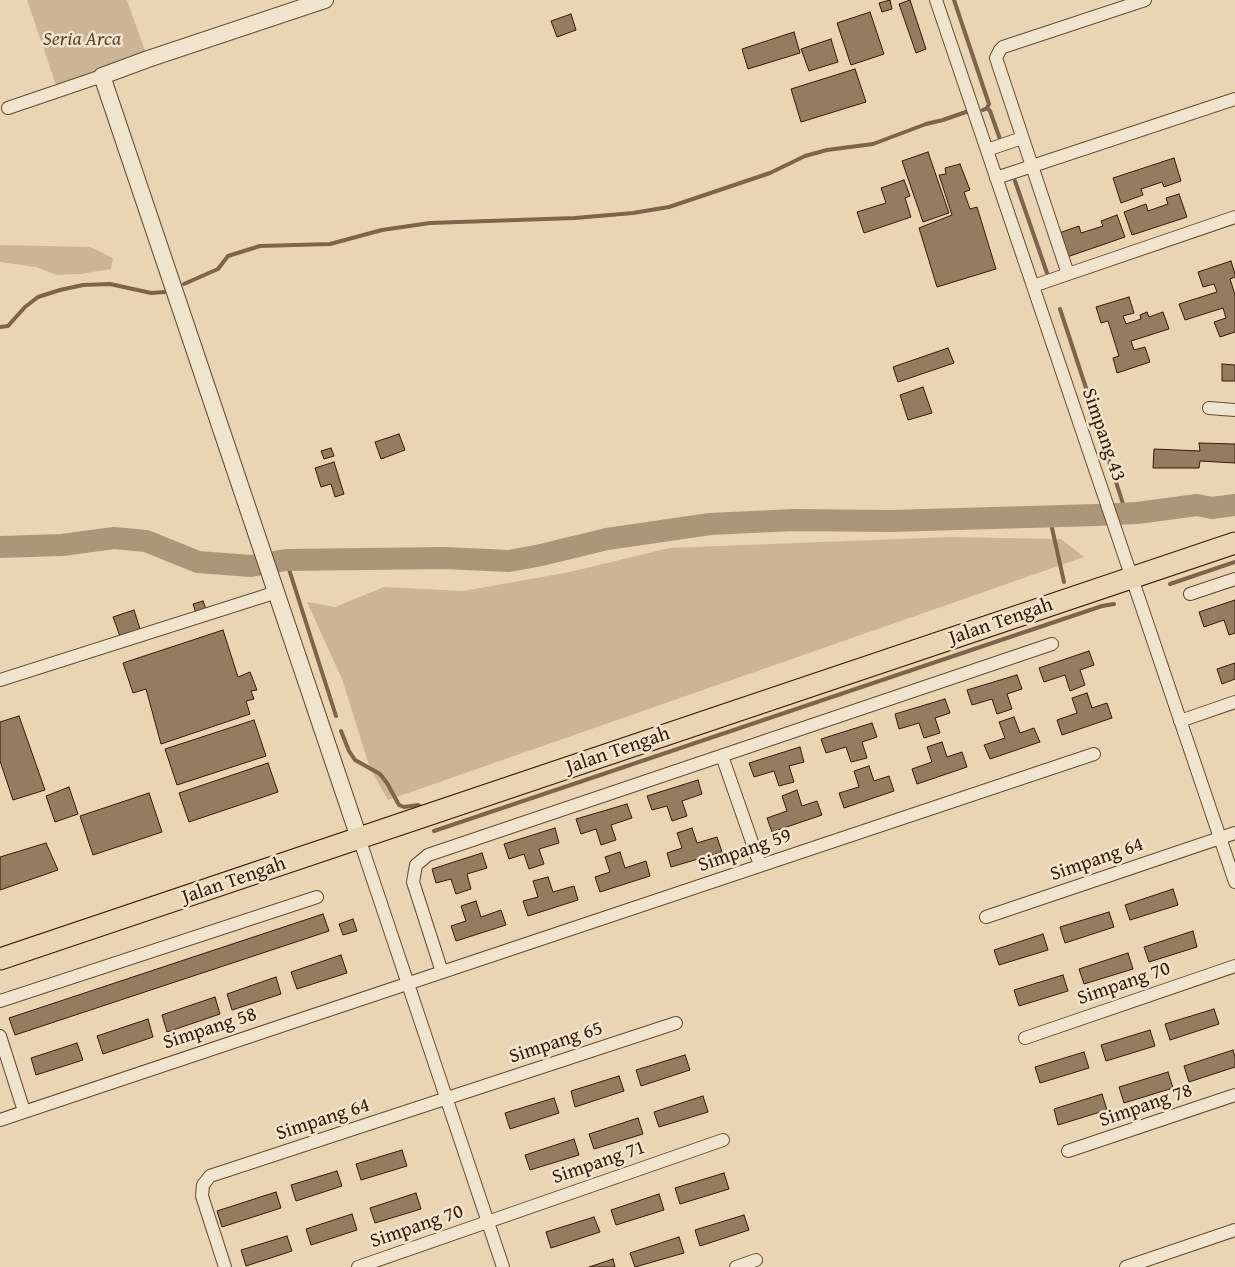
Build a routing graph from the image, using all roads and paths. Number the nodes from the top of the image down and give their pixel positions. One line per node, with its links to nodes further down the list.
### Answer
1 (325, 0): 4 (street)
2 (936, 0): 8 (street, Simpang 43)
3 (1145, 0): 7 (street)
4 (102, 76): 6 (street); 19 (street)
5 (1235, 99): 9 (street)
6 (8, 108)
7 (1022, 138): 8 (street); 9 (street)
8 (987, 150): 10 (street, Simpang 43)
9 (1031, 166): 10 (street); 12 (street)
10 (996, 178): 13 (street, Simpang 43)
11 (1235, 217): 12 (street)
12 (1068, 274): 13 (street)
13 (1033, 286): 17 (street, Simpang 43)
14 (1209, 408): 15 (street)
15 (1235, 410)
16 (1235, 544): 17 (main road, Jalan Tengah)
17 (1132, 578): 24 (street, Simpang 43); 28 (main road, Jalan Tengah)
18 (1235, 579): 20 (street)
19 (275, 584): 22 (street); 28 (street)
20 (1190, 594)
21 (1052, 644): 26 (street)
22 (0, 680)
23 (1235, 702): 24 (street)
24 (1180, 721): 29 (street, Simpang 43)
25 (1094, 754): 30 (street, Simpang 59)
26 (722, 756): 30 (street); 36 (street)
27 (1235, 833): 29 (street)
28 (360, 838): 34 (main road, Jalan Tengah); 37 (street)
29 (1220, 838): 31 (street, Simpang 43); 33 (street, Simpang 64)
30 (760, 865): 36 (street, Simpang 59)
31 (1235, 882)
32 (317, 897): 38 (street)
33 (986, 917)
34 (0, 959)
35 (1235, 966): 41 (street, Simpang 70)
36 (442, 972): 37 (street, Simpang 59)
37 (408, 983): 43 (street); 44 (street, Simpang 58)
38 (0, 1001)
39 (676, 1023): 43 (street, Simpang 65)
40 (0, 1036): 44 (street)
41 (1025, 1038)
42 (1235, 1095): 47 (street, Simpang 78)
43 (447, 1098): 48 (street); 51 (street, Simpang 64)
44 (24, 1111): 45 (street, Simpang 58)
45 (0, 1120)
46 (723, 1140): 48 (street, Simpang 71)
47 (1068, 1152)
48 (488, 1222): 52 (street, Simpang 70); 53 (street)
49 (1235, 1230): 55 (street)
50 (756, 1260): 54 (street)
51 (225, 1267)
52 (358, 1267)
53 (504, 1267)
54 (736, 1267)
55 (1126, 1267)

